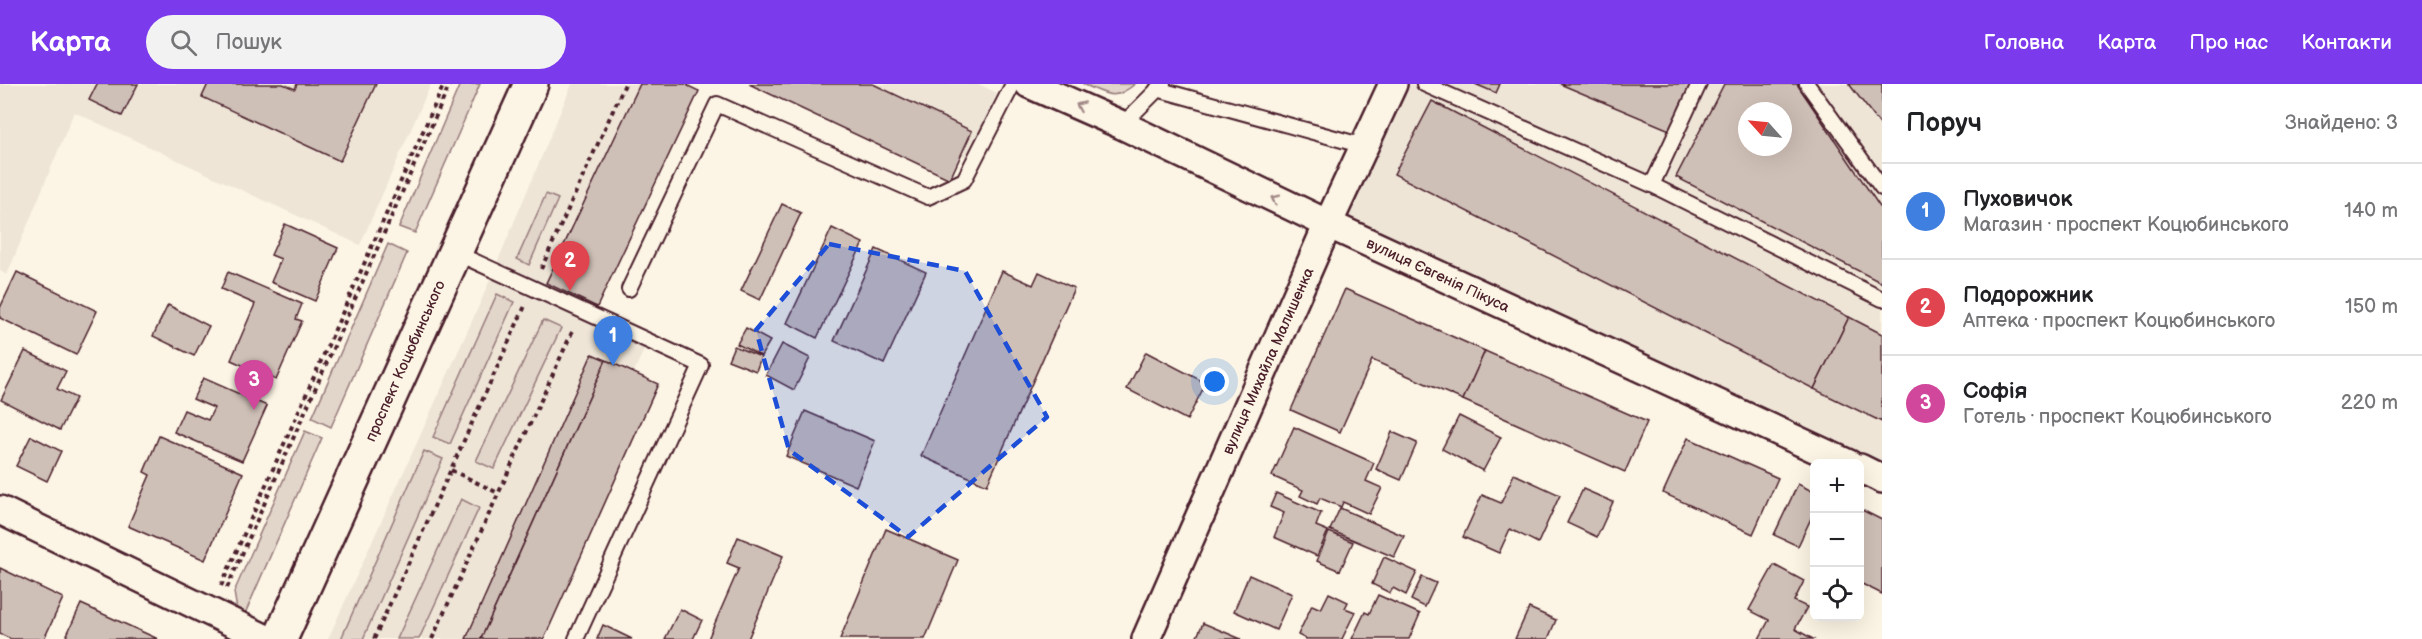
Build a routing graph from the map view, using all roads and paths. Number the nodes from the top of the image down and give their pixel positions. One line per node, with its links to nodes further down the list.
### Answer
1 (444, 84): 28 (path)
2 (450, 84): 28 (path)
3 (531, 84): 17 (main road, проспект Коцюбинського)
4 (625, 84): 18 (path)
5 (1013, 84): 19 (lane)
6 (1029, 84): 12 (street, вулиця Євгенія Пікуса, one-way to 6)
7 (1393, 84): 13 (street, вулиця Михайла Малишенка)
8 (1424, 84): 14 (lane)
9 (1699, 84): 14 (lane)
10 (1808, 84): 15 (lane)
11 (1160, 87): 12 (lane); 13 (lane)
12 (1122, 125): 16 (street, вулиця Євгенія Пікуса, one-way to 12)
13 (1364, 146): 16 (street, вулиця Михайла Малишенка)
14 (1652, 185): 20 (lane)
15 (1882, 188)
16 (1328, 224): 22 (street, вулиця Євгенія Пікуса); 34 (street, вулиця Михайла Малишенка)
17 (454, 252): 18 (lane); 30 (main road, проспект Коцюбинського)
18 (533, 288): 21 (lane); 23 (path)
19 (629, 289)
20 (1882, 299)
21 (582, 310): 26 (path); 33 (lane)
22 (1838, 459)
23 (450, 470): 26 (path); 31 (path)
24 (1864, 470): 25 (street)
25 (1882, 479)
26 (498, 493): 32 (path)
27 (0, 510): 28 (street)
28 (212, 614): 29 (street)
29 (266, 639)
30 (280, 639)
31 (374, 639)
32 (432, 639)
33 (576, 639)
34 (1146, 639)

